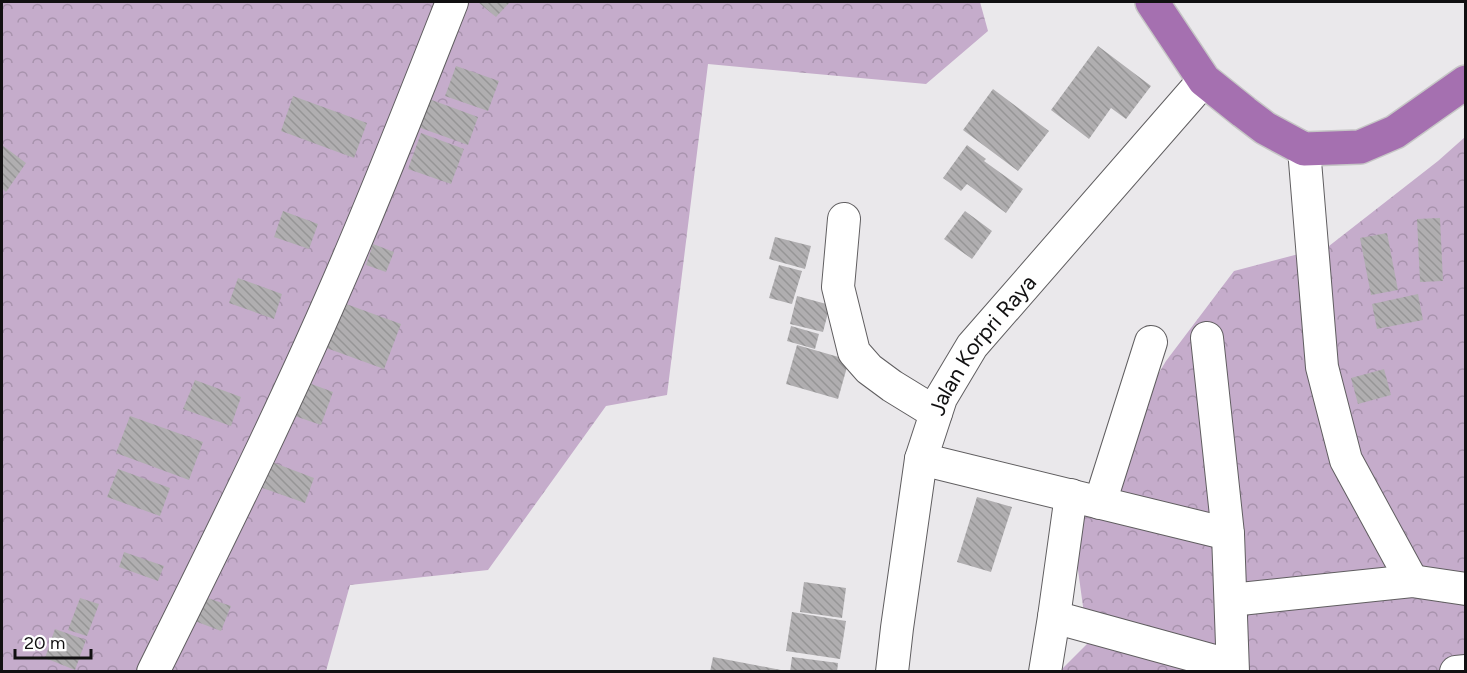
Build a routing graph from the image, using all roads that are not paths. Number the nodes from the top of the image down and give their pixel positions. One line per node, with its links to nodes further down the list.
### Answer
1 (452, 2): 19 (street)
2 (1152, 2): 3 (highway)
3 (1204, 80): 5 (highway); 9 (street, Jalan Korpri Raya)
4 (1466, 82): 5 (highway)
5 (1304, 149): 13 (street)
6 (844, 219): 9 (street)
7 (1207, 338): 12 (street)
8 (1151, 342): 11 (street)
9 (936, 413): 10 (street, Jalan Korpri Raya)
10 (921, 459): 11 (street); 20 (street, Jalan Korpri Raya)
11 (1086, 499): 12 (street); 16 (street)
12 (1228, 534): 15 (street)
13 (1412, 581): 14 (street); 15 (street)
14 (1466, 589)
15 (1231, 600): 17 (street)
16 (1054, 617): 17 (street); 21 (street)
17 (1232, 669)
18 (1466, 671): 22 (street)
19 (153, 672)
20 (892, 672)
21 (1045, 672)
22 (1456, 672)

